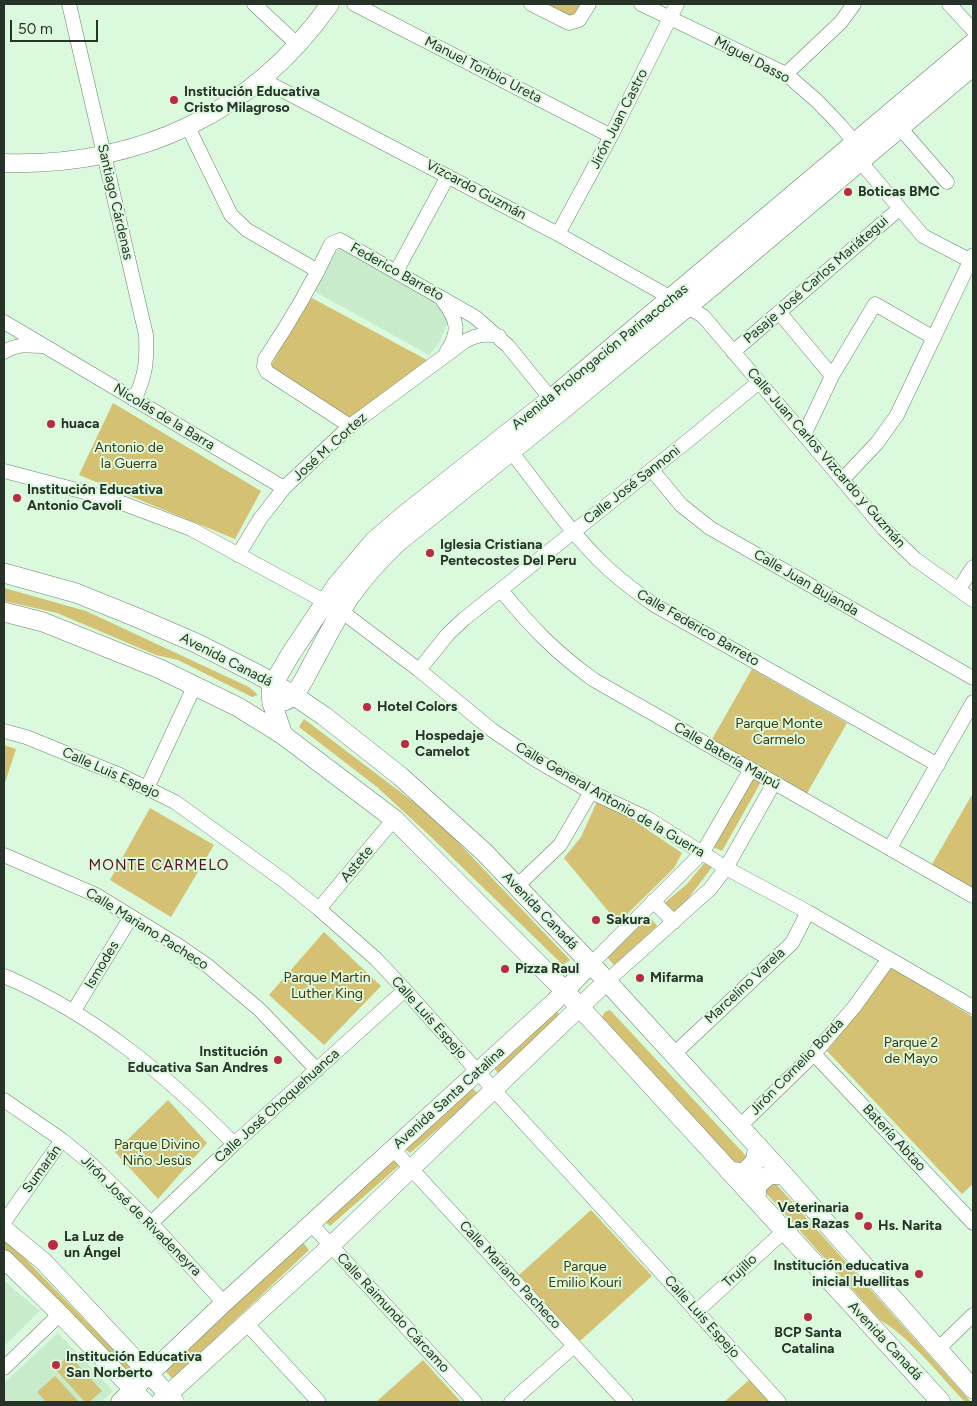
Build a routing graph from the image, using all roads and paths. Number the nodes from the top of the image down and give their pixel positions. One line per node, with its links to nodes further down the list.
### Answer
1 (69, 4): 22 (street, Santiago Cárdenas)
2 (254, 4): 14 (street)
3 (330, 4): 14 (street)
4 (354, 4): 20 (street, Manuel Toribio Ureta)
5 (531, 4): 6 (street)
6 (589, 4)
7 (641, 4): 11 (street, Miguel Dasso)
8 (677, 4): 11 (street, Jirón Juan Castro)
9 (854, 4): 16 (street)
10 (949, 4): 12 (street)
11 (670, 18): 16 (street, Miguel Dasso); 20 (street, Jirón Juan Castro)
12 (973, 30)
13 (973, 43): 21 (main road, Avenida Prolongación Parinacochas)
14 (298, 45): 17 (street)
15 (973, 66): 19 (main road, Avenida Prolongación Parinacochas)
16 (786, 74): 21 (street, Miguel Dasso)
17 (262, 79): 18 (street); 26 (street, Vizcardo Guzmán)
18 (188, 127): 22 (street); 31 (street)
19 (901, 129): 23 (main road, Avenida Prolongación Parinacochas); 27 (street)
20 (611, 136): 29 (street, Jirón Juan Castro)
21 (855, 143): 23 (street, Miguel Dasso); 34 (main road, Avenida Prolongación Parinacochas)
22 (105, 155): 24 (street); 45 (street, Santiago Cárdenas)
23 (860, 161): 28 (street, Miguel Dasso); 34 (main road, Avenida Prolongación Parinacochas)
24 (4, 163): 25 (street)
25 (4, 173)
26 (448, 176): 29 (street, Vizcardo Guzmán); 32 (street)
27 (947, 182)
28 (899, 209): 30 (street, Miguel Dasso); 35 (street, Pasaje José Carlos Mariátegui)
29 (558, 234): 34 (street, Vizcardo Guzmán)
30 (972, 258): 38 (street)
31 (318, 271): 32 (street, Federico Barreto); 47 (street)
32 (396, 272): 33 (street, Federico Barreto)
33 (440, 297): 37 (street, Federico Barreto); 42 (street, José M. Cortez)
34 (680, 302): 41 (street, Calle Juan Carlos Vizcardo y Guzmán); 46 (main road, Avenida Prolongación Parinacochas)
35 (779, 312): 41 (street, Pasaje José Carlos Mariátegui); 43 (street)
36 (4, 322): 39 (street, Nicolás de la Barra)
37 (498, 336): 42 (street, José M. Cortez); 46 (street, Federico Barreto)
38 (934, 338): 43 (street); 52 (street)
39 (45, 346): 40 (street, Nicolás de la Barra); 45 (street, Nicolás de la Barra)
40 (4, 352)
41 (733, 352): 44 (street, Calle Juan Carlos Vizcardo y Guzmán)
42 (442, 358): 47 (street, José M. Cortez)
43 (832, 376): 48 (street)
44 (759, 382): 48 (street, Calle Juan Carlos Vizcardo y Guzmán); 50 (street, Calle José Sannoni)
45 (134, 400): 53 (street, Nicolás de la Barra)
46 (556, 405): 49 (main road, Avenida Prolongación Parinacochas)
47 (350, 426): 53 (street, José M. Cortez)
48 (804, 435): 52 (street, Calle Juan Carlos Vizcardo y Guzmán)
49 (506, 445): 54 (street, Calle Federico Barreto); 61 (main road, Avenida Prolongación Parinacochas)
50 (652, 470): 54 (street, Calle José Sannoni); 64 (street, Calle Juan Bujanda)
51 (4, 471): 55 (street)
52 (842, 480): 58 (street, Calle Juan Carlos Vizcardo y Guzmán)
53 (284, 488): 55 (street, José M. Cortez)
54 (573, 530): 59 (street, Calle José Sannoni); 73 (street, Calle Federico Barreto)
55 (238, 555): 61 (street)
56 (973, 566): 58 (street)
57 (4, 572): 65 (main road, Avenida Canadá)
58 (959, 589): 60 (street, Calle Juan Carlos Vizcardo y Guzmán)
59 (501, 590): 63 (street, Calle José Sannoni); 74 (street, Calle Batería Maipú)
60 (973, 600)
61 (334, 607): 63 (street, Calle General Antonio de la Guerra); 65 (main road, Avenida Prolongación Parinacochas); 67 (main road, Avenida Prolongación Parinacochas)
62 (4, 612): 66 (main road, Avenida Canadá)
63 (419, 670): 77 (street, Calle General Antonio de la Guerra)
64 (973, 678)
65 (274, 683): 67 (main road, Avenida Canadá); 69 (main road, Avenida Prolongación Parinacochas)
66 (195, 685): 70 (main road, Avenida Canadá); 76 (street)
67 (294, 695): 69 (main road); 83 (main road, Avenida Canadá)
68 (973, 702): 73 (street)
69 (272, 703): 70 (main road); 72 (main road, Avenida Prolongación Parinacochas)
70 (238, 707): 72 (main road, Avenida Canadá)
71 (4, 731): 76 (street, Calle Luis Espejo)
72 (283, 735): 78 (main road, Avenida Canadá)
73 (938, 765): 79 (street)
74 (751, 769): 75 (street, Calle Batería Maipú); 80 (street, Avenida Santa Catalina)
75 (774, 782): 79 (street, Calle Batería Maipú); 82 (street, Avenida Santa Catalina)
76 (147, 788): 86 (street, Calle Luis Espejo)
77 (591, 792): 80 (street, Calle General Antonio de la Guerra); 83 (street)
78 (394, 819): 86 (street, Astete); 95 (main road, Avenida Canadá)
79 (890, 848): 84 (street, Calle Batería Maipú)
80 (703, 852): 82 (street, Calle General Antonio de la Guerra); 85 (street, Avenida Santa Catalina)
81 (4, 855): 88 (street, Calle Mariano Pacheco)
82 (726, 868): 87 (street, Calle General Antonio de la Guerra); 89 (street, Avenida Santa Catalina)
83 (517, 886): 91 (main road, Avenida Canadá)
84 (973, 896)
85 (653, 901): 89 (street); 91 (street, Avenida Santa Catalina)
86 (319, 909): 94 (street, Calle Luis Espejo)
87 (808, 912): 90 (street, Calle General Antonio de la Guerra); 99 (street, Marcelino Varela)
88 (131, 917): 98 (street, Ismodes); 101 (street, Calle Mariano Pacheco)
89 (674, 922): 93 (street, Avenida Santa Catalina)
90 (888, 960): 96 (street, Calle General Antonio de la Guerra); 100 (street, Jirón Cornelio Borda)
91 (590, 964): 93 (main road, Avenida Canadá); 95 (street, Avenida Santa Catalina)
92 (4, 976): 98 (street)
93 (606, 982): 97 (street, Avenida Santa Catalina); 99 (main road, Avenida Canadá)
94 (405, 990): 101 (street, Calle José Choquehuanca); 102 (street, Calle Luis Espejo)
95 (565, 991): 97 (main road, Avenida Canadá); 102 (street, Avenida Santa Catalina)
96 (973, 1007)
97 (580, 1009): 103 (street, Avenida Santa Catalina); 111 (main road, Avenida Canadá)
98 (74, 1012): 107 (street)
99 (674, 1054): 105 (main road, Avenida Canadá)
100 (814, 1054): 105 (street, Jirón Cornelio Borda); 116 (street, Batería Abtao)
101 (316, 1070): 107 (street, Calle José Choquehuanca)
102 (478, 1072): 103 (street, Calle Luis Espejo); 109 (street, Avenida Santa Catalina)
103 (494, 1090): 110 (street, Avenida Santa Catalina); 123 (street, Calle Luis Espejo)
104 (4, 1100): 106 (street, Jirón José de Rivadeneyra)
105 (740, 1126): 108 (main road, Avenida Canadá)
106 (62, 1140): 114 (street, Sumarán); 115 (street, Jirón José de Rivadeneyra)
107 (234, 1144): 115 (street, Calle José Choquehuanca)
108 (758, 1146): 111 (main road); 112 (main road, Avenida Canadá)
109 (394, 1149): 110 (street, Calle Mariano Pacheco); 117 (street, Avenida Santa Catalina)
110 (411, 1168): 120 (street, Avenida Santa Catalina); 127 (street, Calle Mariano Pacheco)
111 (729, 1171): 113 (main road, Avenida Canadá)
112 (783, 1174): 113 (main road); 128 (main road, Avenida Canadá)
113 (756, 1200): 119 (main road, Avenida Canadá)
114 (4, 1222)
115 (151, 1223): 122 (street, Jirón José de Rivadeneyra)
116 (973, 1223)
117 (311, 1224): 120 (street, Calle Raimundo Cárcamo); 122 (street, Avenida Santa Catalina)
118 (4, 1229): 130 (street)
119 (784, 1231): 123 (street, Trujillo); 140 (main road, Avenida Canadá)
120 (331, 1246): 126 (street, Avenida Santa Catalina); 136 (street, Calle Raimundo Cárcamo)
121 (4, 1259): 124 (street)
122 (224, 1303): 130 (street, Avenida Santa Catalina)
123 (696, 1312): 139 (street, Calle Luis Espejo)
124 (60, 1314): 129 (street); 132 (street)
125 (973, 1315): 128 (street)
126 (247, 1324): 133 (street, Avenida Santa Catalina); 135 (street)
127 (574, 1346): 137 (street); 138 (street, Calle Mariano Pacheco)
128 (938, 1349): 131 (main road, Avenida Canadá)
129 (4, 1368)
130 (150, 1374): 132 (street, Avenida Santa Catalina); 133 (street)
131 (973, 1389)
132 (139, 1396): 134 (street, Avenida Santa Catalina)
133 (168, 1400)
134 (120, 1402)
135 (319, 1402)
136 (475, 1402)
137 (511, 1402)
138 (626, 1402)
139 (779, 1402)
140 (942, 1402)

